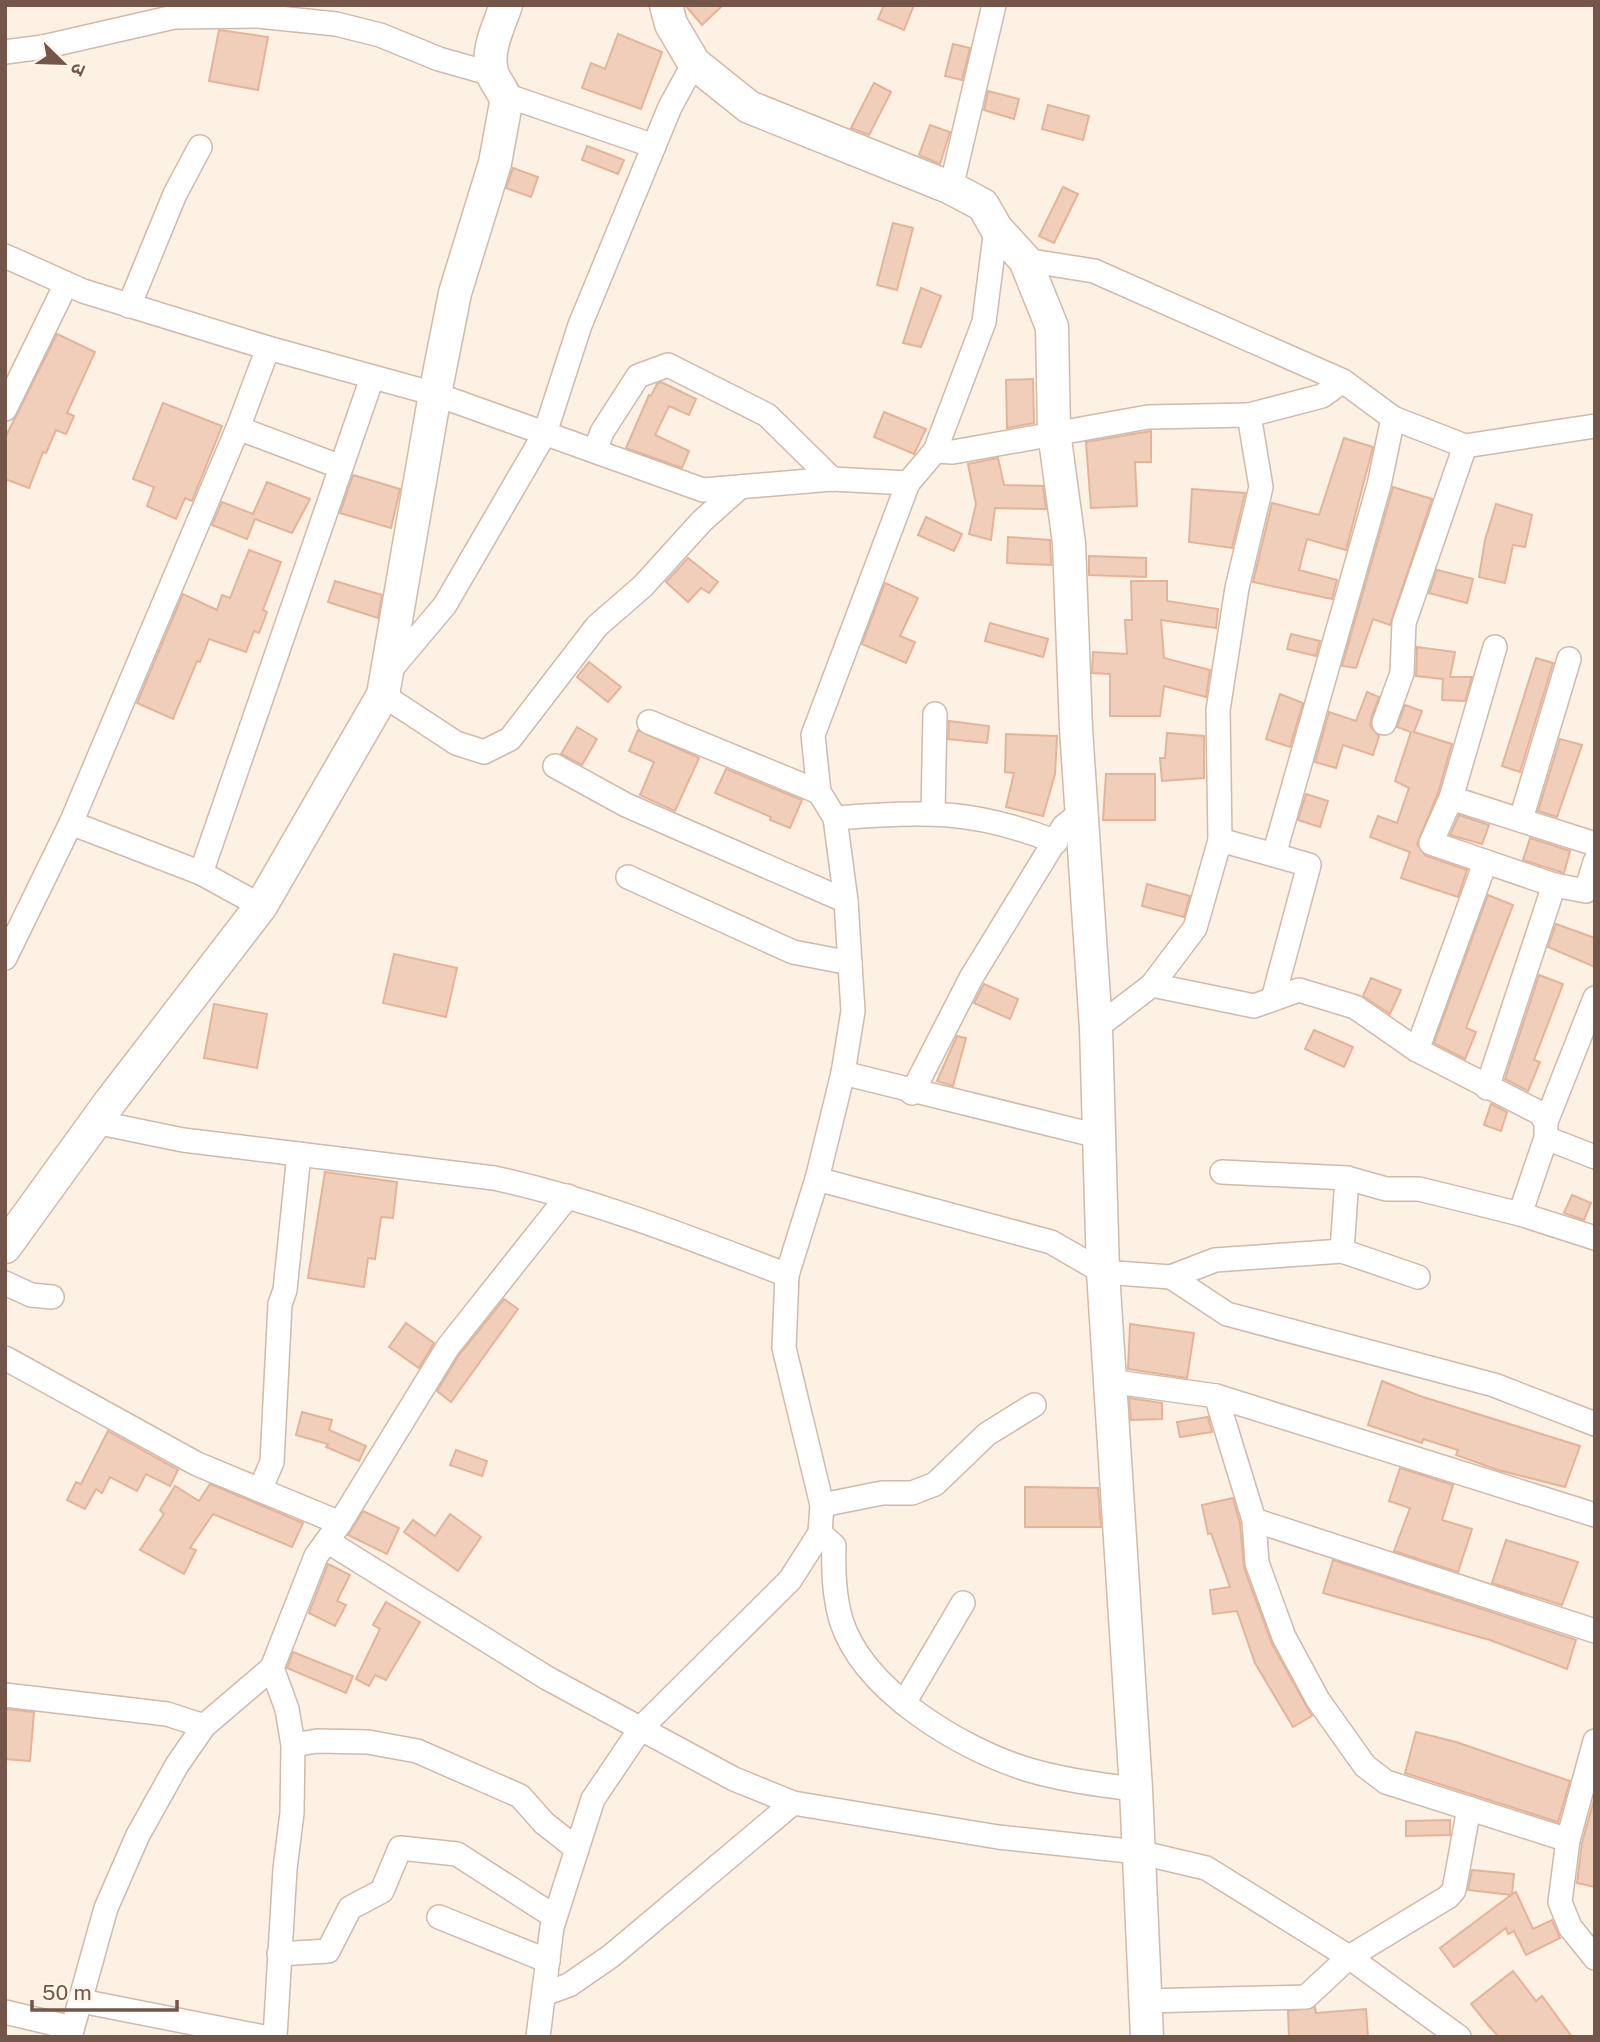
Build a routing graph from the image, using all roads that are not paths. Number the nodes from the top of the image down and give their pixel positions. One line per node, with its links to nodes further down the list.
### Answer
1 (506, 5): 6 (main road)
2 (666, 5): 5 (main road)
3 (994, 5): 9 (street)
4 (5, 52): 6 (street)
5 (694, 63): 7 (street); 9 (main road)
6 (499, 85): 7 (street); 18 (main road)
7 (654, 146): 25 (street)
8 (200, 147): 14 (street)
9 (951, 188): 10 (main road)
10 (996, 228): 12 (main road); 28 (street)
11 (5, 256): 13 (street)
12 (1025, 260): 17 (street); 24 (main road)
13 (66, 284): 14 (street); 19 (street)
14 (129, 306): 15 (street)
15 (268, 348): 16 (street); 23 (street)
16 (372, 377): 18 (street); 29 (street)
17 (1343, 381): 20 (street); 21 (street)
18 (435, 394): 25 (street); 35 (main road)
19 (5, 409)
20 (1249, 415): 24 (street); 47 (street)
21 (1393, 418): 26 (street); 50 (street)
22 (1595, 426): 26 (street)
23 (238, 428): 29 (street); 46 (street)
24 (1054, 432): 28 (street); 43 (main road)
25 (545, 433): 27 (street); 35 (street)
26 (1465, 446): 38 (street)
27 (594, 451): 30 (street); 32 (street)
28 (935, 451): 31 (street)
29 (341, 467): 53 (street)
30 (832, 479): 31 (street); 32 (street)
31 (908, 483): 40 (street)
32 (740, 487): 35 (street)
33 (1494, 647): 41 (street)
34 (1569, 659): 45 (street)
35 (385, 685): 57 (main road)
36 (935, 714): 42 (street)
37 (649, 722): 40 (street)
38 (1384, 723)
39 (555, 766): 56 (street)
40 (819, 792): 44 (street)
41 (1451, 798): 45 (street); 52 (street)
42 (933, 812): 44 (street); 48 (street)
43 (1082, 812): 48 (street); 63 (main road)
44 (835, 818): 56 (street)
45 (1521, 819): 49 (street)
46 (71, 823): 53 (street); 58 (street)
47 (1220, 840): 50 (street); 60 (street)
48 (1056, 842): 67 (street)
49 (1595, 844)
50 (1273, 855): 62 (street)
51 (1595, 862): 55 (street)
52 (1485, 863): 55 (street); 64 (street)
53 (201, 873): 57 (street)
54 (628, 877): 59 (street)
55 (1554, 885): 66 (street)
56 (846, 901): 59 (street)
57 (261, 906): 68 (main road)
58 (5, 958)
59 (850, 963): 65 (street)
60 (1152, 985): 62 (street); 63 (street)
61 (1595, 998): 69 (street)
62 (1273, 999): 64 (street)
63 (1096, 1028): 70 (main road)
64 (1417, 1050): 66 (street)
65 (843, 1073): 67 (street); 75 (street)
66 (1486, 1088): 69 (street)
67 (912, 1093): 70 (street)
68 (95, 1122): 71 (street); 79 (main road)
69 (1546, 1130): 72 (street); 77 (street)
70 (1098, 1136): 81 (main road)
71 (299, 1154): 76 (street); 92 (street)
72 (1595, 1157)
73 (1222, 1172): 74 (street)
74 (1348, 1178): 77 (street); 80 (street)
75 (817, 1179): 81 (street); 82 (street)
76 (568, 1196): 82 (street); 96 (street)
77 (1520, 1214): 78 (street)
78 (1595, 1237)
79 (5, 1247)
80 (1342, 1251): 83 (street); 84 (street)
81 (1103, 1272): 83 (street); 88 (main road)
82 (787, 1275): 93 (street)
83 (1171, 1277): 91 (street)
84 (1418, 1277)
85 (5, 1283): 86 (street)
86 (52, 1297)
87 (5, 1358): 92 (street)
88 (1109, 1381): 89 (street); 107 (main road)
89 (1216, 1396): 94 (street); 95 (street)
90 (1034, 1405): 93 (street)
91 (1595, 1424)
92 (260, 1490): 96 (street)
93 (822, 1506): 97 (street)
94 (1595, 1515)
95 (1254, 1520): 99 (street); 109 (street)
96 (334, 1532): 100 (street); 104 (street)
97 (820, 1533): 102 (street); 104 (street)
98 (963, 1603): 102 (street)
99 (1595, 1631)
100 (272, 1668): 103 (street); 106 (street)
101 (5, 1695): 103 (street)
102 (904, 1703): 107 (street)
103 (204, 1726): 120 (street)
104 (641, 1728): 108 (street); 111 (street)
105 (1595, 1741): 110 (street)
106 (293, 1745): 111 (street); 115 (street)
107 (1136, 1789): 112 (main road)
108 (793, 1802): 112 (street); 119 (street)
109 (1469, 1808): 110 (street); 116 (street)
110 (1568, 1840): 117 (street)
111 (577, 1849): 114 (street)
112 (1138, 1852): 116 (street); 121 (main road)
113 (439, 1917): 118 (street)
114 (555, 1917): 115 (street); 118 (street)
115 (279, 1954): 125 (street)
116 (1349, 1957): 121 (street); 128 (street)
117 (1595, 1958)
118 (548, 1961): 119 (street)
119 (544, 1994): 126 (street)
120 (81, 2001): 123 (street); 124 (street)
121 (1145, 2001): 127 (main road)
122 (5, 2012): 123 (street)
123 (71, 2032)
124 (264, 2037)
125 (275, 2037)
126 (538, 2037)
127 (1147, 2037)
128 (1459, 2037)

